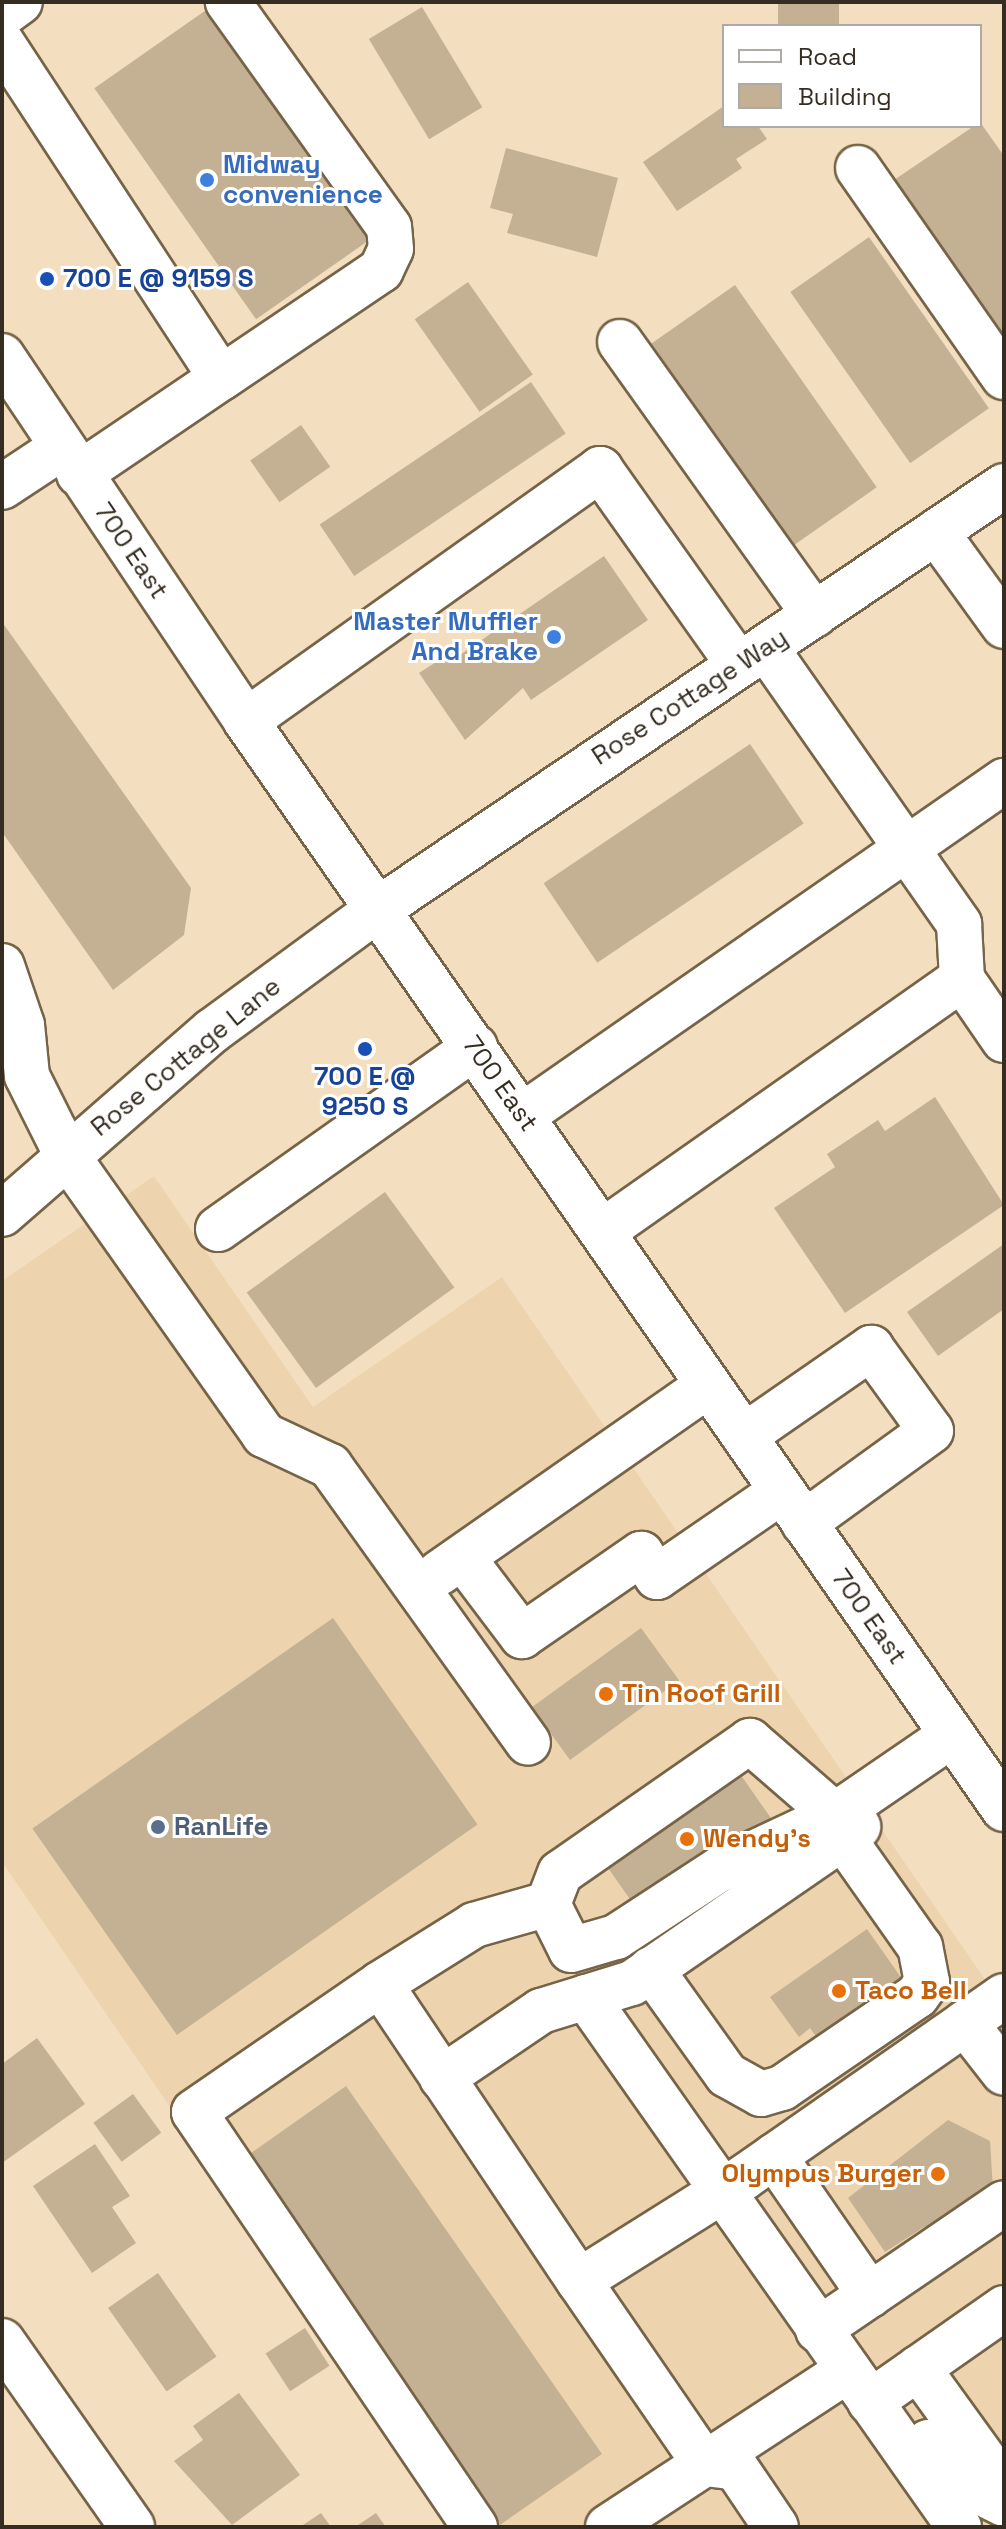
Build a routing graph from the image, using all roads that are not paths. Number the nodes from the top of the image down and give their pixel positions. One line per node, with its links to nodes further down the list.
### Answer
1 (20, 2): 3 (main road)
2 (228, 2): 9 (main road)
3 (2, 15)
4 (2, 43): 9 (main road)
5 (858, 168): 8 (main road)
6 (620, 342): 14 (main road)
7 (2, 356): 10 (main road, 700 East)
8 (1004, 377)
9 (221, 378): 10 (main road)
10 (70, 461): 12 (main road); 17 (main road, 700 East)
11 (1004, 486): 13 (main road, Rose Cottage Way)
12 (2, 487)
13 (936, 532): 14 (main road, Rose Cottage Way); 15 (main road)
14 (815, 615): 16 (main road, Rose Cottage Way)
15 (1004, 626)
16 (752, 657): 17 (main road); 19 (main road); 20 (main road, Rose Cottage Way)
17 (246, 721): 20 (main road, 700 East)
18 (1004, 781): 19 (main road)
19 (906, 848): 22 (main road); 25 (main road)
20 (377, 910): 24 (main road, 700 East); 26 (main road, Rose Cottage Lane)
21 (2, 966): 26 (main road)
22 (962, 979): 23 (main road); 29 (main road)
23 (1004, 1040)
24 (475, 1047): 25 (main road, 700 East); 28 (main road)
25 (523, 1115): 29 (main road, 700 East)
26 (66, 1154): 27 (main road, Rose Cottage Lane); 34 (main road)
27 (2, 1214)
28 (218, 1229)
29 (603, 1231): 30 (main road, 700 East)
30 (708, 1385): 31 (main road, 700 East); 33 (main road)
31 (744, 1436): 32 (main road, 700 East); 32 (main road)
32 (793, 1507): 33 (main road); 36 (main road, 700 East)
33 (463, 1558): 34 (main road)
34 (417, 1588): 35 (main road)
35 (528, 1743)
36 (959, 1744): 37 (main road, 700 East); 38 (main road)
37 (1000, 1795)
38 (839, 1826): 39 (main road); 39 (main road); 40 (main road); 40 (main road)
39 (548, 1904): 41 (main road)
40 (651, 1969): 43 (main road)
41 (380, 1984): 46 (main road); 60 (main road)
42 (1004, 1996): 44 (main road)
43 (586, 1997): 46 (main road); 48 (main road)
44 (965, 2023): 45 (main road); 47 (main road)
45 (1004, 2073)
46 (442, 2078): 50 (main road)
47 (774, 2156): 48 (main road); 51 (main road)
48 (720, 2191): 50 (main road); 53 (main road)
49 (1004, 2203): 51 (main road)
50 (579, 2281): 56 (main road)
51 (870, 2295): 53 (main road)
52 (1004, 2308): 55 (main road)
53 (818, 2330): 55 (main road)
54 (2, 2341): 59 (main road)
55 (881, 2382): 56 (main road); 57 (main road); 58 (main road); 63 (main road)
56 (705, 2464): 61 (main road); 62 (main road)
57 (1004, 2487)
58 (1004, 2504)
59 (132, 2527)
60 (475, 2527)
61 (608, 2527)
62 (776, 2527)
63 (959, 2527)

